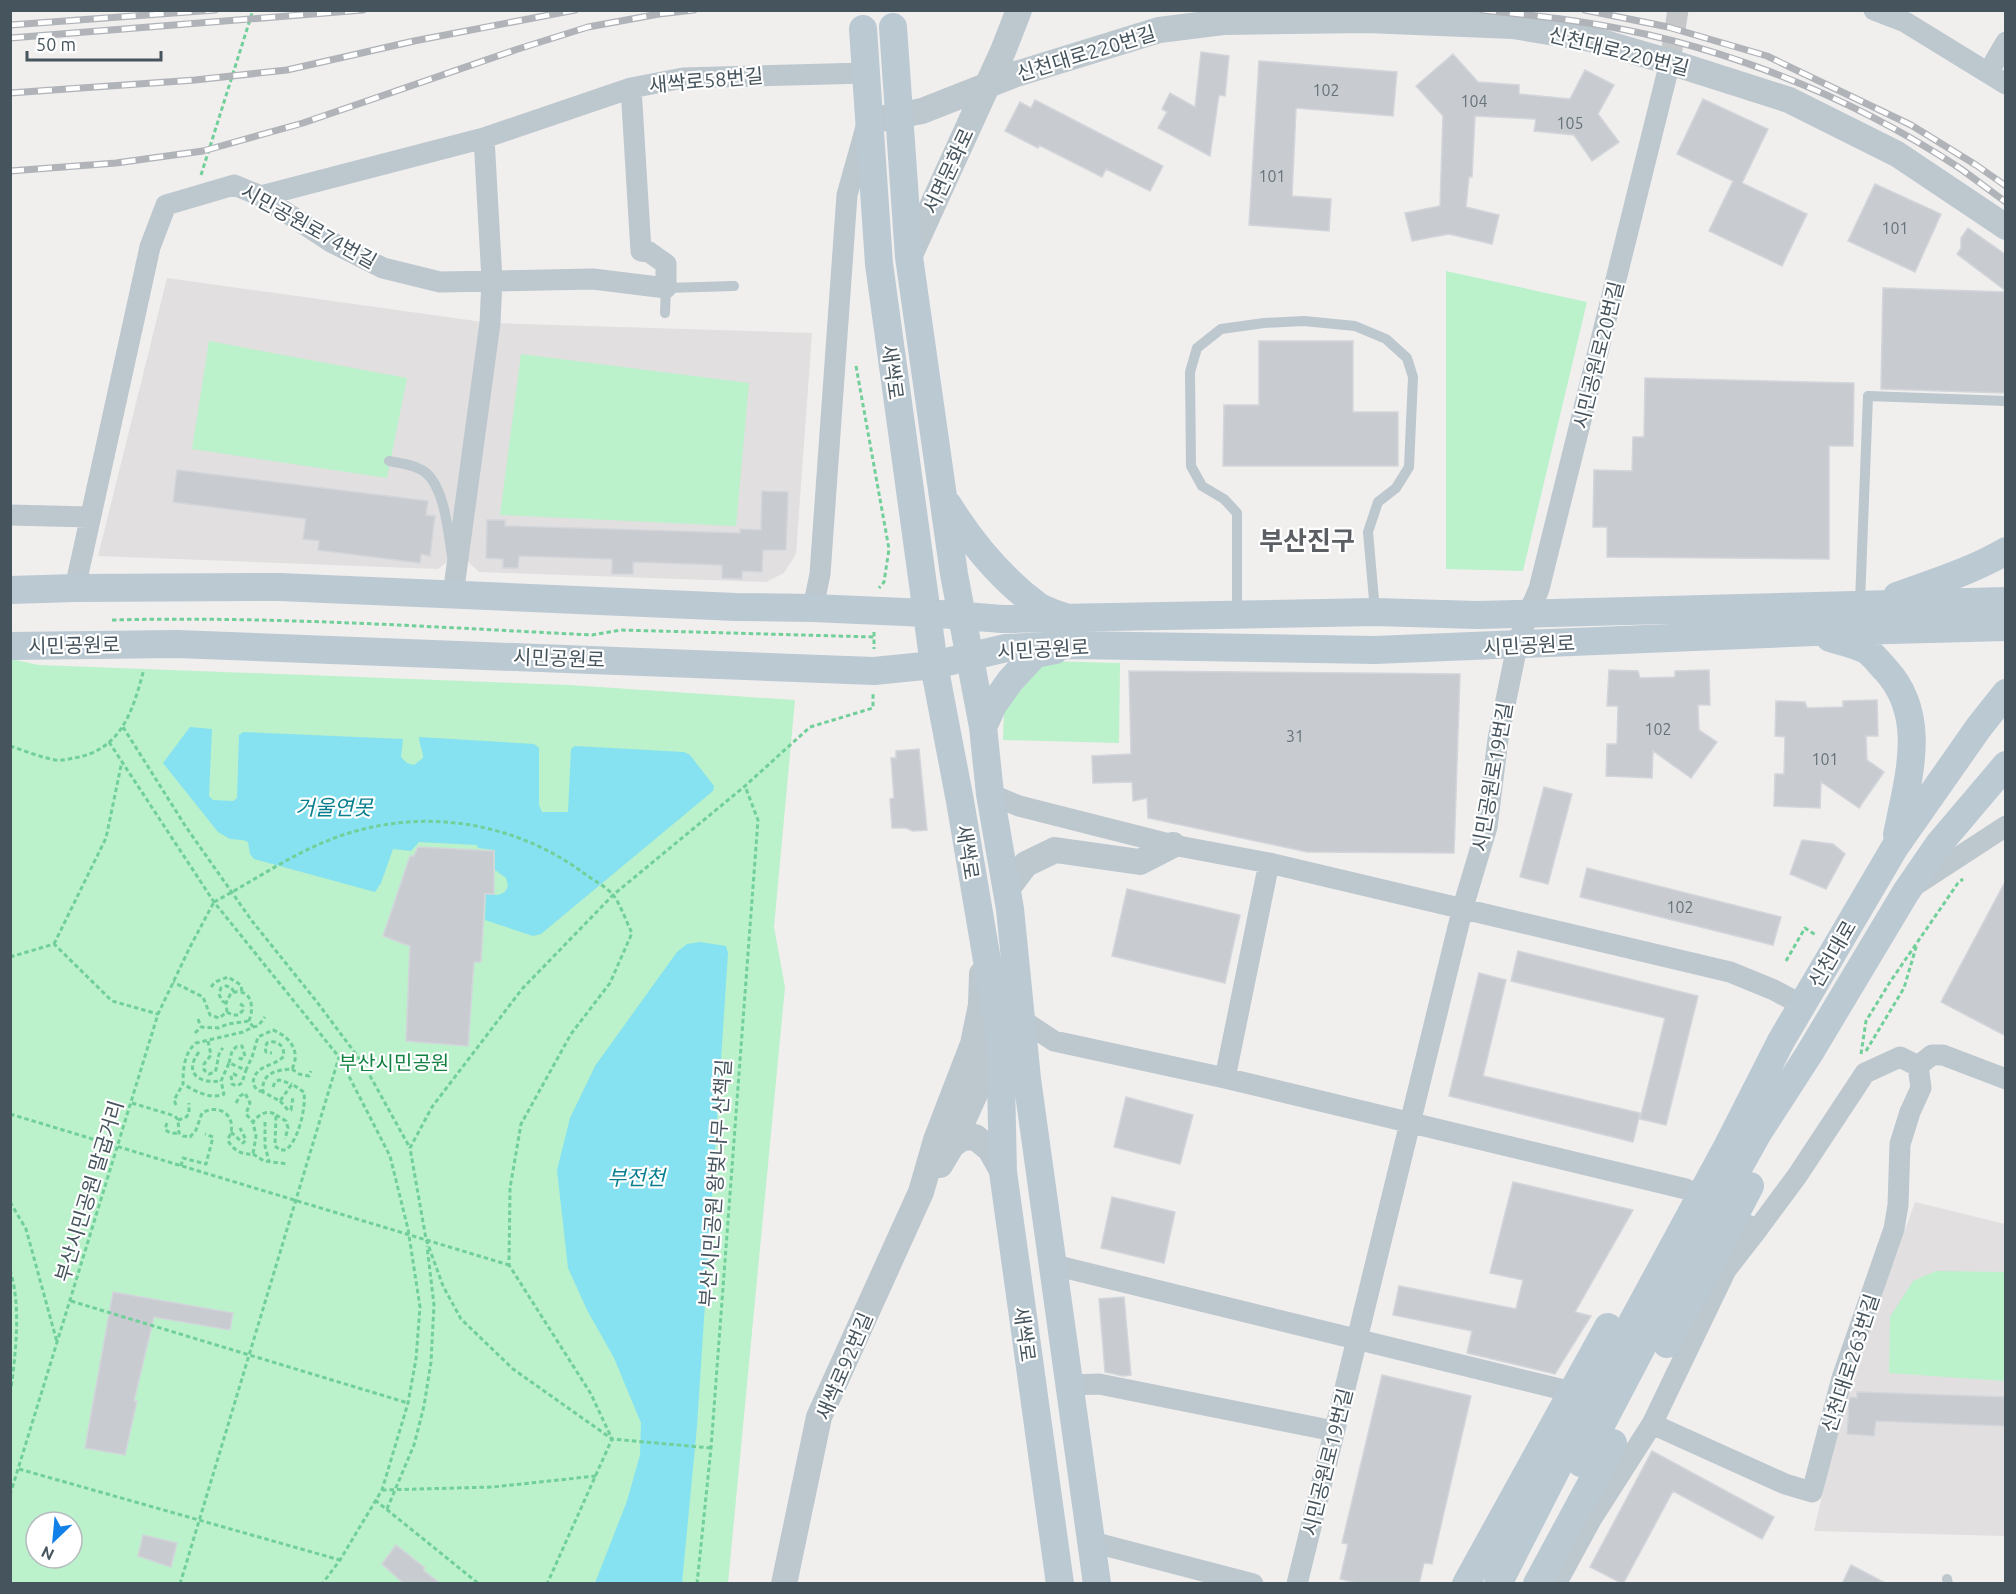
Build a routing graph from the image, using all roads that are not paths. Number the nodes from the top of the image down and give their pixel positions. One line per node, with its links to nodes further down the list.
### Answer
1 (1019, 10): 10 (street, 서면문화로)
2 (1874, 10): 3 (street)
3 (1912, 16): 9 (street)
4 (893, 27): 12 (main road, 새싹로)
5 (862, 29): 8 (main road, 새싹로)
6 (2006, 42): 9 (street)
7 (1670, 62): 10 (street, 신천대로220번길); 16 (street, 신천대로220번길); 38 (street, 시민공원로20번길)
8 (866, 73): 11 (street, 새싹로58번길); 13 (main road, 새싹로)
9 (1997, 79)
10 (987, 85): 12 (street, 서면문화로); 17 (street, 서면문화로)
11 (631, 88): 14 (street, 새싹로58번길); 20 (street)
12 (899, 116): 13 (street, 서면문화로); 17 (main road, 새싹로)
13 (868, 121): 33 (street, 새싹로); 35 (main road, 새싹로)
14 (484, 138): 15 (street, 새싹로58번길); 18 (street)
15 (261, 196): 18 (street, 시민공원로74번길); 26 (street, 시민공원로74번길)
16 (2006, 227)
17 (909, 257): 24 (main road, 새싹로)
18 (492, 280): 20 (street, 시민공원로74번길); 28 (street)
19 (734, 286): 20 (lane)
20 (666, 288): 21 (lane)
21 (665, 313)
22 (2006, 401): 32 (lane)
23 (389, 461): 28 (lane)
24 (943, 497): 36 (main road, 새싹로); 40 (main road)
25 (10, 515): 26 (street)
26 (90, 517): 29 (street, 시민공원로74번길)
27 (2006, 551): 32 (main road)
28 (454, 586): 29 (main road, 시민공원로); 33 (main road, 시민공원로)
29 (75, 588): 30 (main road, 시민공원로)
30 (10, 590)
31 (2006, 601): 32 (main road, 시민공원로)
32 (1865, 606): 38 (main road, 시민공원로)
33 (813, 608): 35 (main road, 시민공원로)
34 (1375, 612): 37 (main road, 시민공원로); 37 (lane); 38 (main road, 시민공원로)
35 (927, 613): 36 (main road, 시민공원로); 45 (main road, 새싹로)
36 (960, 614): 40 (main road, 시민공원로); 44 (main road, 새싹로)
37 (1237, 614): 40 (main road, 시민공원로)
38 (1528, 614): 43 (street, 시민공원로20번길)
39 (2006, 627): 41 (main road, 시민공원로)
40 (1071, 632): 43 (main road, 시민공원로); 44 (main road, 시민공원로); 47 (main road)
41 (1814, 632): 43 (main road, 시민공원로); 54 (main road)
42 (10, 646): 45 (main road, 시민공원로)
43 (1516, 646): 58 (street, 시민공원로19번길)
44 (970, 656): 45 (main road, 시민공원로); 47 (main road, 새싹로)
45 (934, 665): 59 (main road, 새싹로)
46 (2006, 693): 54 (main road, 신천대로)
47 (983, 727): 50 (main road, 새싹로)
48 (2006, 765): 53 (main road, 신천대로)
49 (2006, 790): 53 (main road)
50 (990, 794): 52 (street); 56 (main road, 새싹로)
51 (2006, 826): 57 (street)
52 (1173, 844): 55 (street); 56 (street, 새싹로)
53 (1939, 844): 57 (main road, 신천대로)
54 (1895, 847): 60 (main road, 신천대로)
55 (1269, 863): 58 (street); 66 (street)
56 (1007, 889): 61 (main road, 새싹로)
57 (1906, 892): 64 (main road, 신천대로)
58 (1463, 907): 60 (street); 68 (street, 시민공원로19번길)
59 (979, 916): 62 (main road, 새싹로); 72 (street, 새싹로92번길)
60 (1802, 1005): 63 (main road, 신천대로)
61 (1022, 1020): 62 (street, 새싹로92번길); 66 (street); 75 (main road, 새싹로)
62 (1000, 1037): 69 (street, 새싹로92번길); 70 (main road, 새싹로)
63 (1781, 1041): 71 (main road); 74 (main road, 신천대로)
64 (1809, 1054): 73 (main road); 74 (main road, 신천대로)
65 (1918, 1066): 67 (street); 73 (street); 79 (street, 신천대로263번길)
66 (1225, 1078): 68 (street)
67 (2006, 1079)
68 (1410, 1123): 71 (street); 76 (street, 시민공원로19번길)
69 (952, 1146): 70 (street); 72 (street, 새싹로92번길)
70 (1003, 1172): 83 (main road, 새싹로)
71 (1686, 1190): 78 (main road)
72 (921, 1192): 82 (street, 새싹로92번길)
73 (1745, 1224): 79 (street); 90 (main road)
74 (1692, 1231): 88 (main road); 89 (main road)
75 (1053, 1265): 76 (street); 77 (main road, 새싹로)
76 (1356, 1340): 78 (street); 80 (street, 시민공원로19번길)
77 (1070, 1385): 80 (street); 81 (main road, 새싹로)
78 (1572, 1392): 87 (main road)
79 (1652, 1424): 91 (street)
80 (1334, 1431): 86 (street, 시민공원로19번길)
81 (1092, 1542): 84 (main road, 새싹로); 85 (street)
82 (784, 1584)
83 (1060, 1584)
84 (1097, 1584)
85 (1253, 1584)
86 (1297, 1584)
87 (1466, 1584)
88 (1498, 1584)
89 (1516, 1584)
90 (1537, 1584)
91 (1556, 1584)

